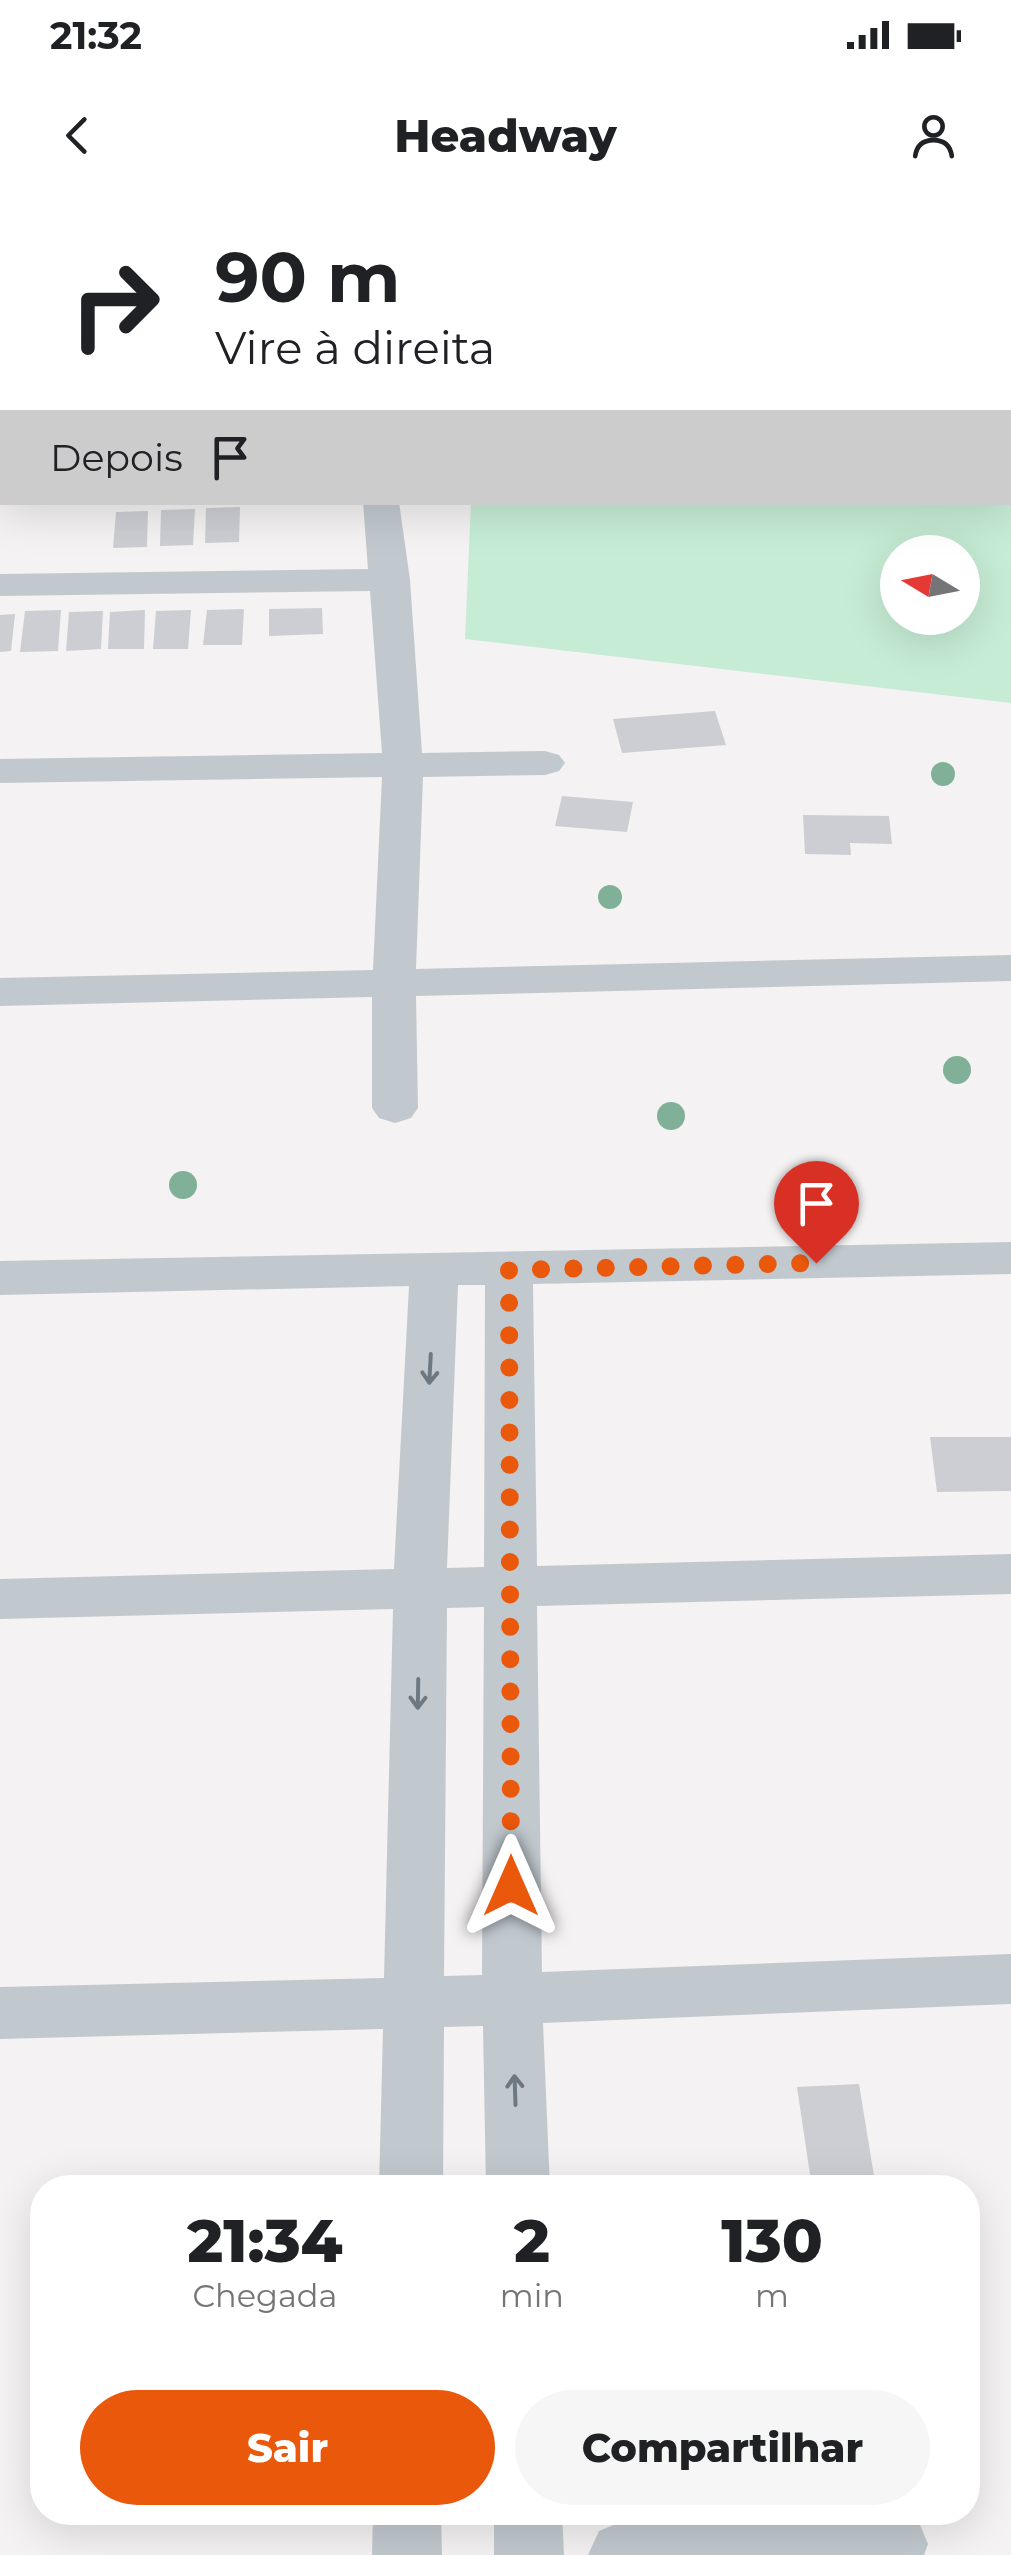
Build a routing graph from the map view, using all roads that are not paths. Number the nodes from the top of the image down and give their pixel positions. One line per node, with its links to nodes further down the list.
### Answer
1 (381, 505): 2 (street)
2 (391, 580): 3 (street); 5 (street)
3 (0, 585)
4 (546, 763): 5 (street)
5 (403, 766): 6 (street); 8 (street)
6 (0, 770)
7 (1011, 968): 8 (street)
8 (394, 984): 9 (street); 10 (street)
9 (0, 992)
10 (395, 1108)
11 (1011, 1258): 12 (street)
12 (509, 1270): 13 (street); 17 (street)
13 (434, 1272): 14 (street); 16 (street, one-way to 16)
14 (0, 1278)
15 (1011, 1574): 17 (street)
16 (420, 1586): 17 (street); 18 (street); 21 (street, one-way to 21)
17 (510, 1586): 20 (street)
18 (0, 1600)
19 (1011, 1979): 20 (street)
20 (512, 1998): 21 (street); 24 (street, one-way to 20)
21 (414, 2003): 22 (street); 23 (street)
22 (0, 2013)
23 (412, 2175)
24 (518, 2175)
25 (408, 2525): 28 (street)
26 (528, 2525): 29 (street)
27 (894, 2544): 30 (street)
28 (407, 2555)
29 (529, 2555)
30 (623, 2555)

